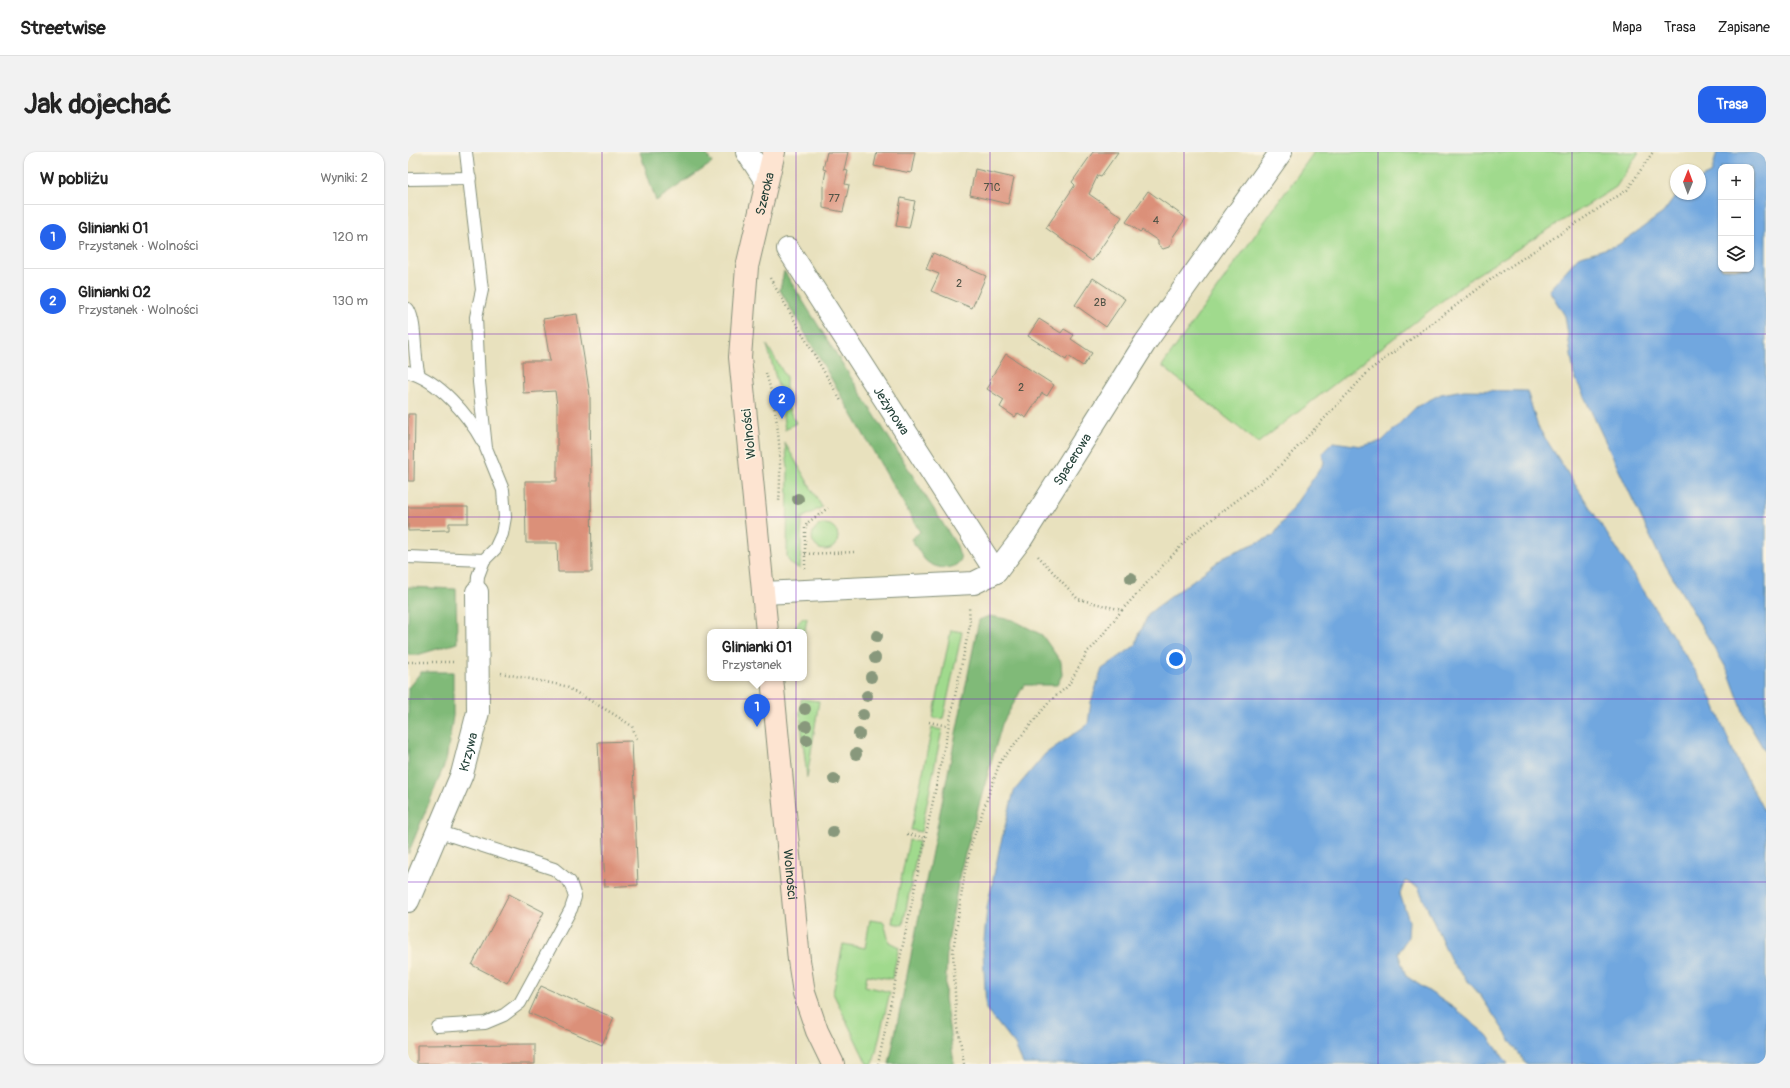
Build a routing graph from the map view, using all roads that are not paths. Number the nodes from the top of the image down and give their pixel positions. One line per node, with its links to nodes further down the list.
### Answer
1 (466, 152): 5 (lane)
2 (748, 152): 7 (street)
3 (774, 152): 7 (street, Szeroka)
4 (1281, 152): 15 (street, Spacerowa)
5 (470, 178): 6 (lane); 12 (lane)
6 (408, 179)
7 (766, 181): 8 (street, Szeroka)
8 (754, 236): 17 (street, Wolności)
9 (788, 249): 15 (street, Jeżynowa)
10 (408, 309): 11 (lane)
11 (414, 374): 12 (lane)
12 (486, 448): 14 (lane)
13 (408, 557): 14 (lane)
14 (484, 560): 16 (lane)
15 (996, 572): 17 (street, Spacerowa)
16 (477, 592): 20 (street, Krzywa)
17 (763, 593): 18 (street, Wolności)
18 (767, 629)
19 (772, 681): 23 (street, Wolności)
20 (437, 832): 21 (street, Krzywa); 22 (lane)
21 (408, 901)
22 (437, 1026)
23 (833, 1064)

